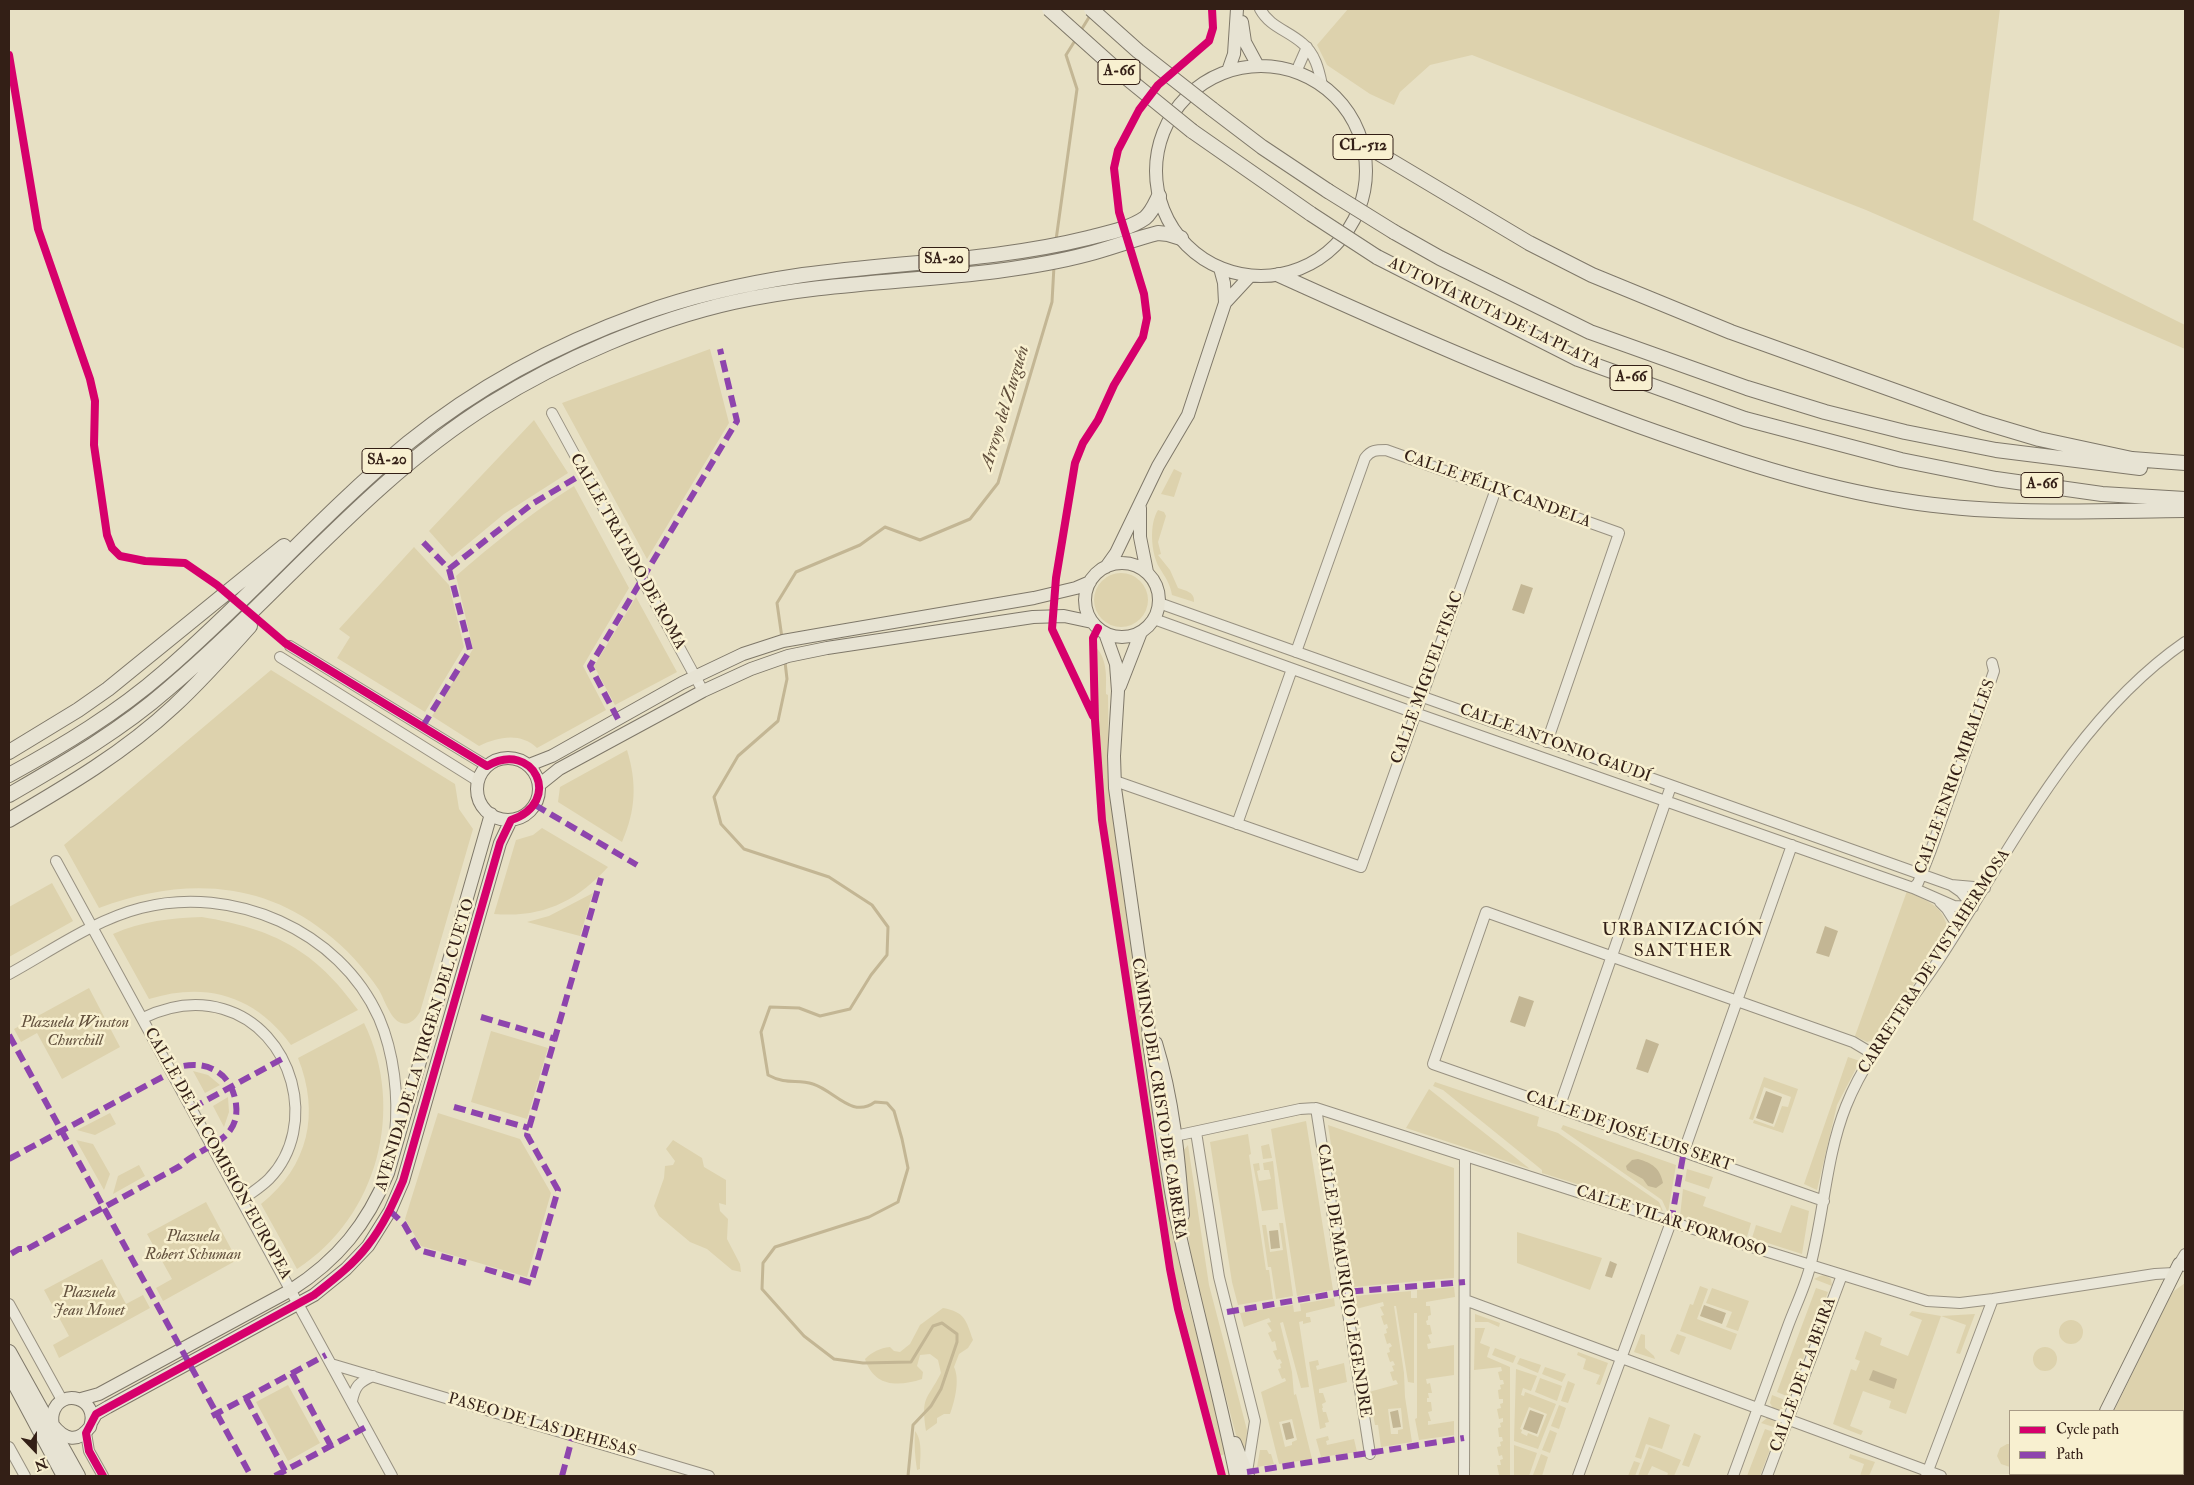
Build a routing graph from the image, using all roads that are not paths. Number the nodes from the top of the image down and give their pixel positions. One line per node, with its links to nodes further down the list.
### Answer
1 (1049, 9): 21 (highway, AUTOVÍA RUTA DE LA PLATA / A-66, bridge)
2 (1091, 9): 19 (highway, AUTOVÍA RUTA DE LA PLATA / A-66, bridge)
3 (1238, 9): 6 (main road); 7 (main road)
4 (1260, 9): 5 (street)
5 (1307, 47): 8 (street); 9 (street)
6 (1258, 66): 7 (main road, CL-512); 8 (main road, CL-512)
7 (1228, 72): 11 (main road, CL-512)
8 (1296, 72): 9 (main road, CL-512)
9 (1322, 85): 10 (main road, CL-512)
10 (1363, 144): 14 (main road, CL-512); 18 (highway)
11 (1159, 196): 12 (main road, CL-512); 22 (highway, SA-20)
12 (1181, 238): 13 (main road, CL-512); 25 (highway, SA-20)
13 (1220, 268): 15 (main road, CL-512); 16 (main road)
14 (1279, 275): 15 (main road, CL-512); 24 (highway)
15 (1250, 276): 16 (main road)
16 (1225, 303): 23 (main road)
17 (552, 413): 40 (street, CALLE TRATADO DE ROMA)
18 (2185, 463)
19 (2185, 471)
20 (1496, 489): 36 (street, CALLE FÉLIX CANDELA); 43 (street, CALLE MIGUEL FISAC); 45 (street, CALLE FÉLIX CANDELA)
21 (2185, 499)
22 (338, 505): 46 (highway); 49 (highway, SA-20)
23 (1140, 506): 26 (main road); 27 (main road)
24 (2185, 510)
25 (321, 542): 54 (highway, SA-20); 57 (highway)
26 (1106, 567): 27 (main road); 28 (main road)
27 (1147, 572): 29 (main road)
28 (1090, 582): 31 (main road); 40 (main road)
29 (1159, 603): 30 (main road); 36 (street, CALLE ANTONIO GAUDÍ)
30 (1154, 619): 32 (main road); 39 (street, CALLE ANTONIO GAUDÍ)
31 (1092, 622): 33 (main road); 41 (main road)
32 (1141, 632): 33 (main road); 42 (main road)
33 (1105, 633): 42 (main road)
34 (2185, 642): 65 (street, CARRETERA DE VISTAHERMOSA)
35 (290, 646): 48 (street)
36 (1296, 652): 43 (street, CALLE ANTONIO GAUDÍ)
37 (280, 658): 50 (street)
38 (1992, 663): 62 (street, CALLE ENRIC MIRALLES)
39 (1292, 669): 44 (street, CALLE ANTONIO GAUDÍ); 59 (street)
40 (695, 676): 41 (street, CALLE TRATADO DE ROMA); 47 (main road)
41 (703, 691): 52 (main road)
42 (1118, 691): 51 (main road)
43 (1420, 698): 44 (street, CALLE MIGUEL FISAC); 45 (street, CALLE ANTONIO GAUDÍ)
44 (1415, 713): 55 (street, CALLE ANTONIO GAUDÍ); 59 (street, CALLE MIGUEL FISAC)
45 (1546, 742): 53 (street, CALLE ANTONIO GAUDÍ)
46 (9, 752)
47 (529, 765): 48 (main road); 52 (main road)
48 (488, 766): 50 (main road)
49 (9, 775)
50 (478, 781): 56 (main road)
51 (1115, 781): 59 (street); 74 (main road)
52 (539, 785): 58 (main road)
53 (1671, 786): 55 (street); 62 (street, CALLE ANTONIO GAUDÍ)
54 (9, 795)
55 (1666, 800): 60 (street, CALLE ANTONIO GAUDÍ); 70 (street)
56 (490, 814): 58 (main road); 82 (main road, AVENIDA DE LA VIRGEN DEL CUETO)
57 (9, 820)
58 (512, 820): 96 (main road, AVENIDA DE LA VIRGEN DEL CUETO)
59 (1237, 824)
60 (1792, 845): 64 (street, CALLE ANTONIO GAUDÍ); 72 (street)
61 (56, 861): 68 (street, CALLE DE LA COMISIÓN EUROPEA)
62 (1921, 874): 63 (street, CALLE ANTONIO GAUDÍ); 64 (street, CALLE ENRIC MIRALLES)
63 (1951, 885): 65 (street, CALLE ANTONIO GAUDÍ); 67 (street, CALLE ANTONIO GAUDÍ)
64 (1913, 888): 66 (street, CALLE ANTONIO GAUDÍ)
65 (1985, 888): 67 (street, CARRETERA DE VISTAHERMOSA)
66 (1938, 900): 67 (street, CALLE ANTONIO GAUDÍ); 69 (street, CALLE ANTONIO GAUDÍ)
67 (1973, 907): 69 (street, CARRETERA DE VISTAHERMOSA)
68 (93, 928): 71 (street); 73 (street, CALLE DE LA COMISIÓN EUROPEA); 82 (street)
69 (1959, 928): 75 (street, CARRETERA DE VISTAHERMOSA)
70 (1612, 958): 72 (street); 78 (street); 78 (street, CALLE DE JOSÉ LUIS SERT)
71 (9, 974)
72 (1737, 1000): 75 (street); 81 (street)
73 (142, 1018): 85 (street, CALLE DE LA COMISIÓN EUROPEA); 85 (street)
74 (1148, 1020): 76 (main road); 80 (main road)
75 (1872, 1054): 86 (street, CARRETERA DE VISTAHERMOSA)
76 (1154, 1073): 80 (main road); 84 (main road)
77 (1316, 1108): 79 (street, CALLE VILAR FORMOSO); 83 (street, CALLE VILAR FORMOSO); 112 (street, CALLE DE MAURICIO LEGENDRE)
78 (1559, 1108): 81 (street, CALLE DE JOSÉ LUIS SERT)
79 (1196, 1132): 80 (street, CALLE VILAR FORMOSO); 115 (street)
80 (1175, 1136): 84 (main road); 88 (main road)
81 (1684, 1151): 86 (street, CALLE DE JOSÉ LUIS SERT)
82 (393, 1154): 92 (main road, AVENIDA DE LA VIRGEN DEL CUETO)
83 (1465, 1156): 87 (street, CALLE VILAR FORMOSO); 94 (street)
84 (1172, 1194): 88 (main road)
85 (242, 1200): 92 (street, CALLE DE LA COMISIÓN EUROPEA)
86 (1824, 1201): 90 (street, CARRETERA DE VISTAHERMOSA)
87 (1671, 1222): 90 (street, CALLE VILAR FORMOSO); 98 (street)
88 (1183, 1240): 115 (main road)
89 (2181, 1264): 93 (street, CALLE VILAR FORMOSO); 107 (main road)
90 (1810, 1266): 91 (street, CALLE VILAR FORMOSO); 106 (street, CARRETERA DE VISTAHERMOSA)
91 (1842, 1275): 93 (street, CALLE VILAR FORMOSO); 108 (street, CALLE DE LA BEIRA)
92 (290, 1290): 96 (street, CALLE DE LA COMISIÓN EUROPEA); 103 (main road, AVENIDA DE LA VIRGEN DEL CUETO)
93 (1992, 1299): 114 (street)
94 (1465, 1300): 98 (street); 123 (street)
95 (9, 1304): 105 (street)
96 (299, 1305): 99 (street, CALLE DE LA COMISIÓN EUROPEA); 109 (main road, AVENIDA DE LA VIRGEN DEL CUETO)
97 (9, 1352): 102 (highway)
98 (1621, 1359): 106 (street); 124 (street)
99 (331, 1364): 101 (street, PASEO DE LAS DEHESAS); 104 (street, CALLE DE LA COMISIÓN EUROPEA)
100 (9, 1373): 110 (main road); 117 (highway)
101 (373, 1376): 104 (street); 113 (street, PASEO DE LAS DEHESAS)
102 (32, 1395): 105 (main road); 110 (highway)
103 (81, 1399): 105 (main road); 109 (main road)
104 (352, 1401): 121 (street, CALLE DE LA COMISIÓN EUROPEA)
105 (60, 1402): 110 (main road)
106 (1758, 1408): 108 (street); 125 (street, CARRETERA DE VISTAHERMOSA)
107 (2107, 1410)
108 (1788, 1419): 114 (street); 126 (street, CALLE DE LA BEIRA)
109 (89, 1427): 110 (main road); 120 (street)
110 (56, 1431): 118 (main road); 119 (highway)
111 (9, 1447): 116 (street)
112 (1370, 1454)
113 (680, 1471): 122 (street, PASEO DE LAS DEHESAS)
114 (1926, 1474): 127 (street)
115 (1244, 1475)
116 (25, 1476)
117 (64, 1476)
118 (69, 1476)
119 (78, 1476)
120 (103, 1476)
121 (392, 1476)
122 (707, 1476)
123 (1464, 1476)
124 (1578, 1476)
125 (1732, 1476)
126 (1767, 1476)
127 (1942, 1476)

